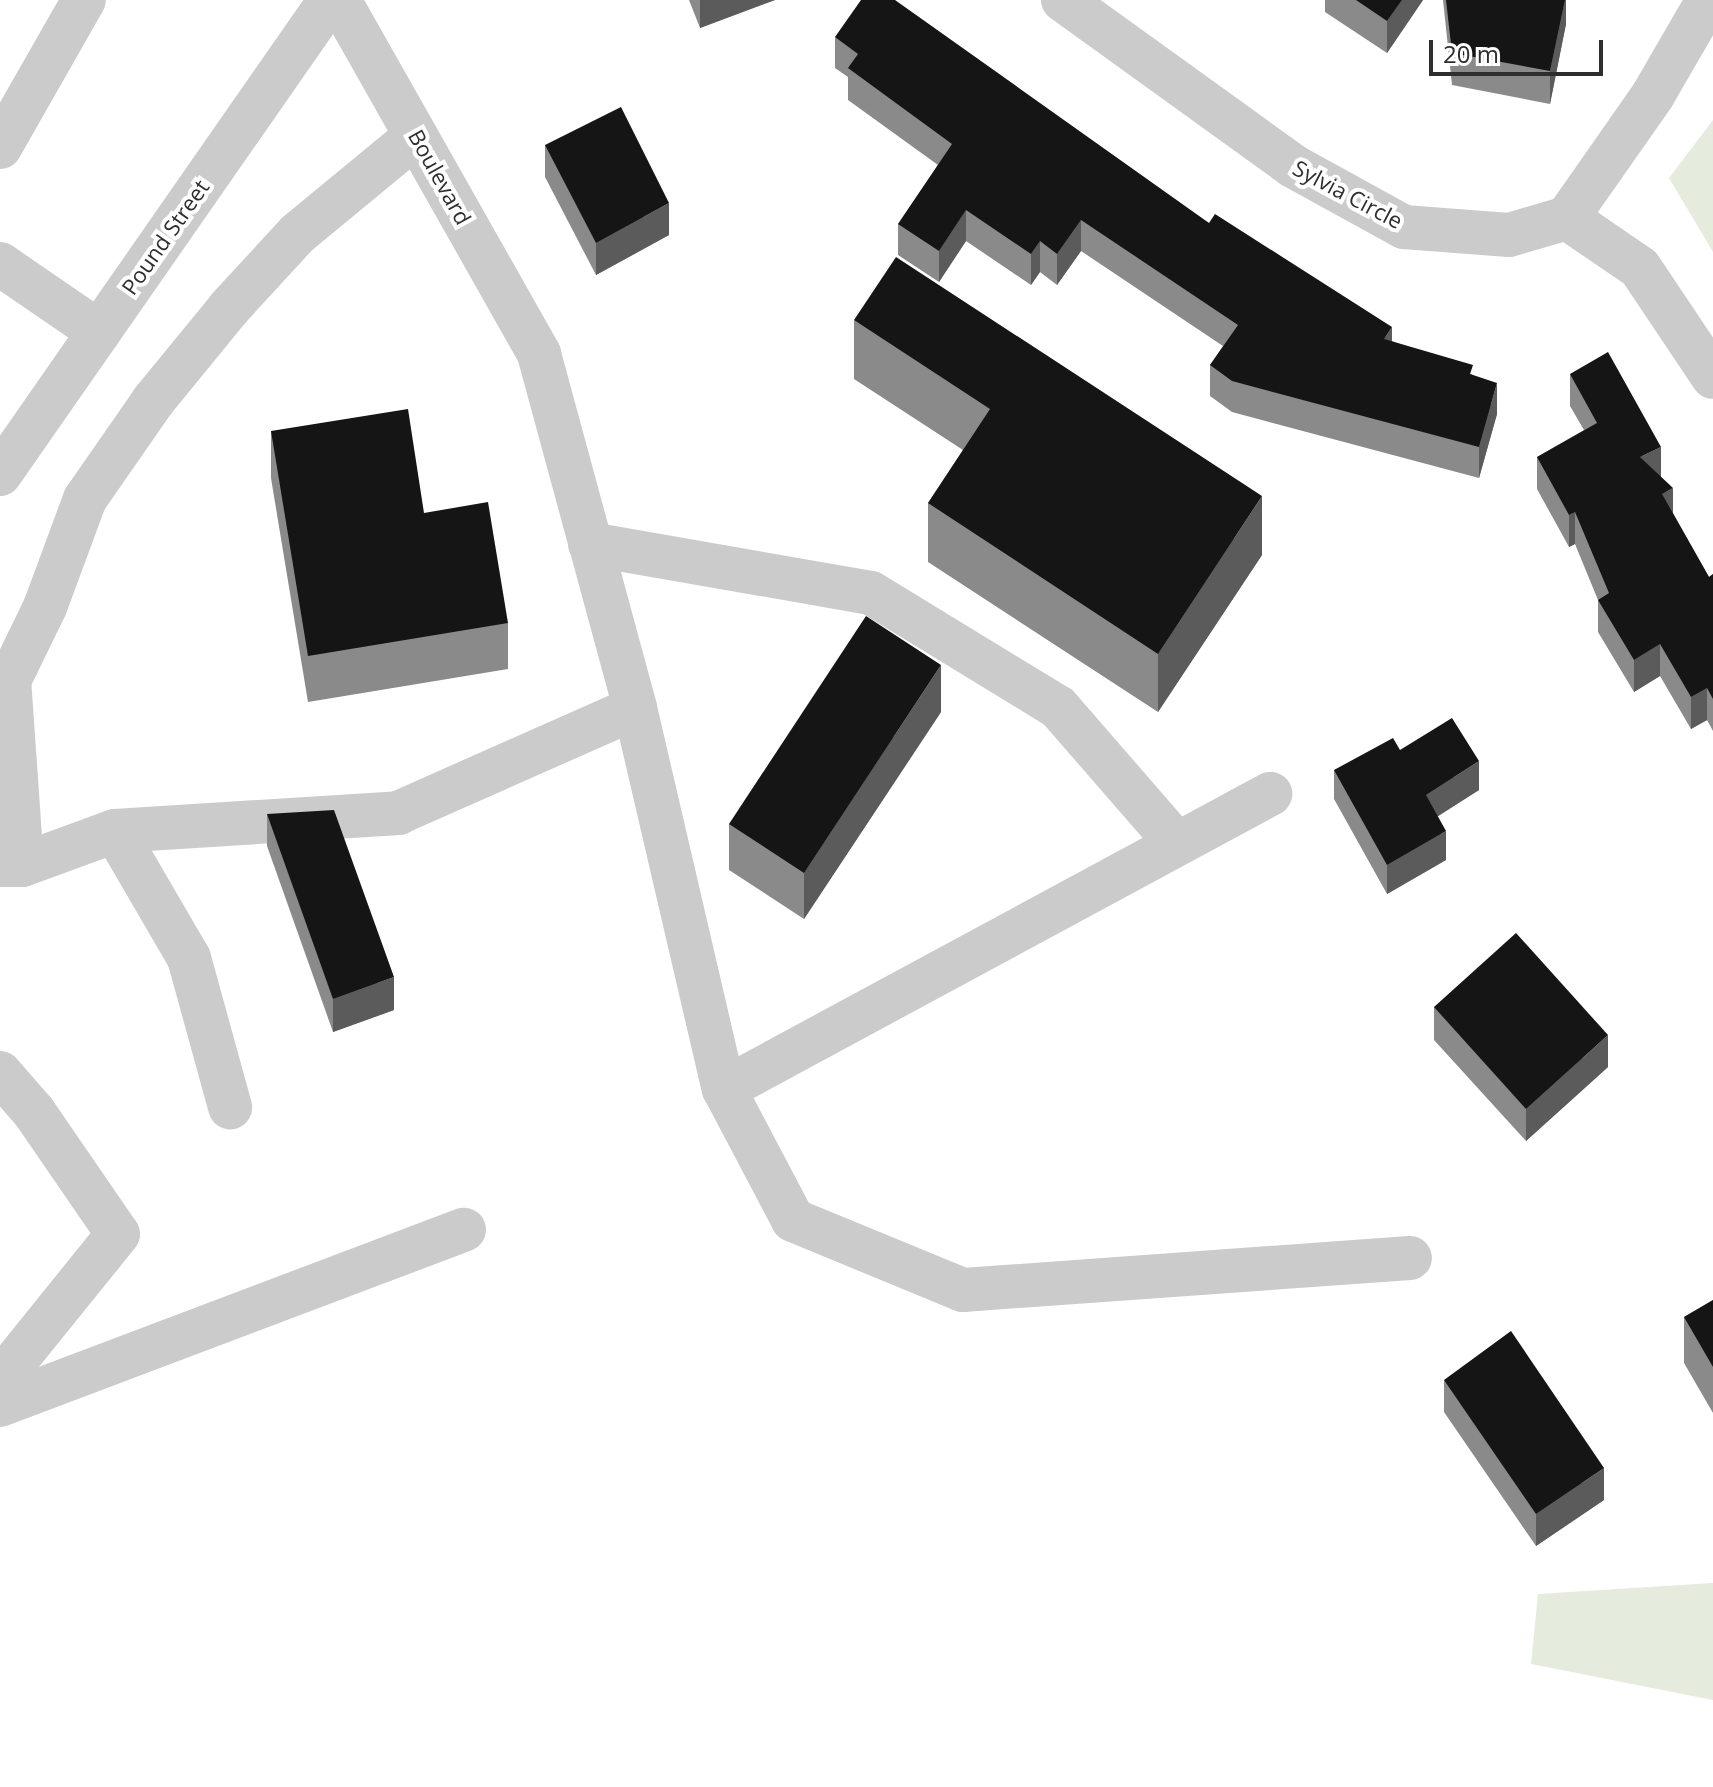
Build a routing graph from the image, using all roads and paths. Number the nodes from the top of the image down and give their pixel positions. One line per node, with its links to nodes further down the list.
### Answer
1 (84, 0): 7 (street)
2 (330, 0): 10 (street, Pound Street)
3 (339, 0): 6 (street, Boulevard)
4 (1063, 0): 8 (street, Sylvia Circle)
5 (1708, 0): 8 (street)
6 (416, 136): 13 (street, Boulevard); 18 (street)
7 (0, 147)
8 (1567, 218): 11 (street)
9 (0, 264): 10 (street)
10 (99, 332): 12 (street, Pound Street)
11 (1713, 377)
12 (0, 474)
13 (590, 544): 14 (street, Boulevard); 17 (street)
14 (635, 708): 16 (street); 20 (street, Boulevard)
15 (1270, 794): 17 (street)
16 (115, 831): 18 (street); 21 (street)
17 (1177, 844): 20 (street)
18 (11, 865)
19 (0, 1073): 24 (street)
20 (724, 1089): 23 (street, Boulevard)
21 (230, 1107)
22 (464, 1230): 25 (street)
23 (1410, 1258)
24 (0, 1380)
25 (0, 1405)

